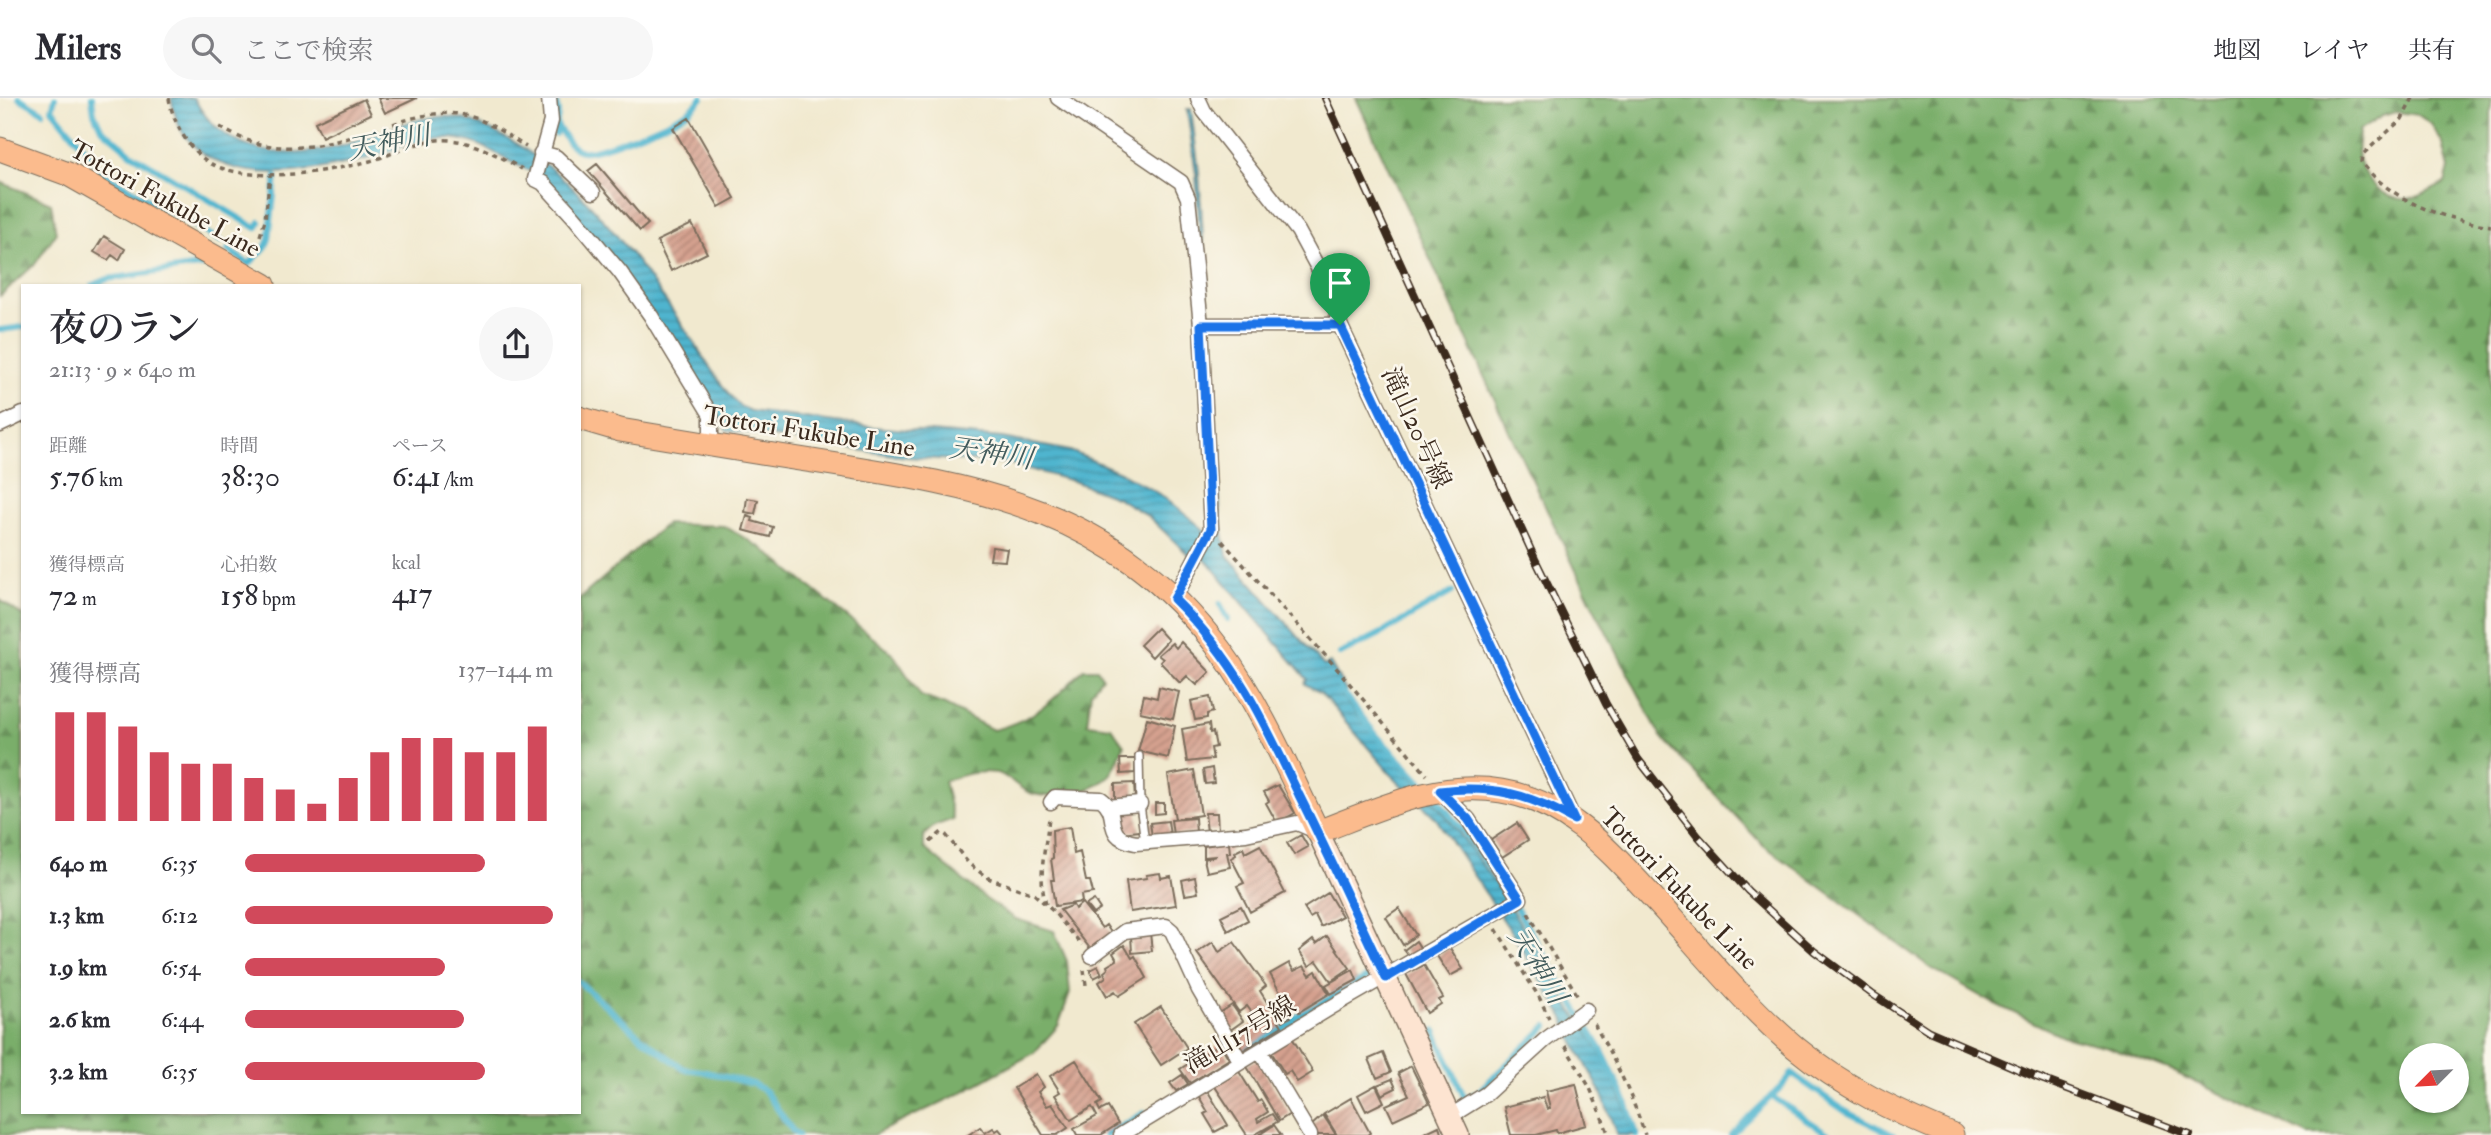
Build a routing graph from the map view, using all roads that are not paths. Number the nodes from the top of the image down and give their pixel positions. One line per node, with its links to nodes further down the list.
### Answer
1 (549, 98): 5 (street)
2 (1058, 98): 8 (street)
3 (1198, 98): 9 (street, 滝山20号線)
4 (0, 149): 7 (main road, Tottori Fukube Line)
5 (540, 155): 6 (street); 13 (street)
6 (593, 192)
7 (262, 284)
8 (1201, 325): 9 (street); 14 (street)
9 (1340, 325): 20 (street, 滝山20号線)
10 (21, 415): 12 (street)
11 (581, 419): 13 (main road, Tottori Fukube Line)
12 (0, 425)
13 (711, 446): 14 (main road, Tottori Fukube Line)
14 (1174, 599): 21 (main road, Tottori Fukube Line)
15 (1139, 756): 18 (lane)
16 (1438, 792): 20 (main road, Tottori Fukube Line); 21 (main road, Tottori Fukube Line); 24 (street, 滝山17号線)
17 (1051, 802): 19 (street)
18 (1140, 804): 19 (street); 22 (lane)
19 (1108, 807): 22 (street)
20 (1574, 820): 31 (main road, Tottori Fukube Line)
21 (1318, 832): 22 (street); 24 (street)
22 (1145, 843)
23 (1092, 956): 27 (street)
24 (1386, 978): 26 (street, 滝山17号線); 28 (street)
25 (1586, 1010): 28 (street)
26 (1260, 1051): 27 (street, 滝山17号線); 30 (street)
27 (1241, 1062): 29 (street, 滝山17号線)
28 (1454, 1126)
29 (1121, 1135)
30 (1310, 1135)
31 (1952, 1135)

